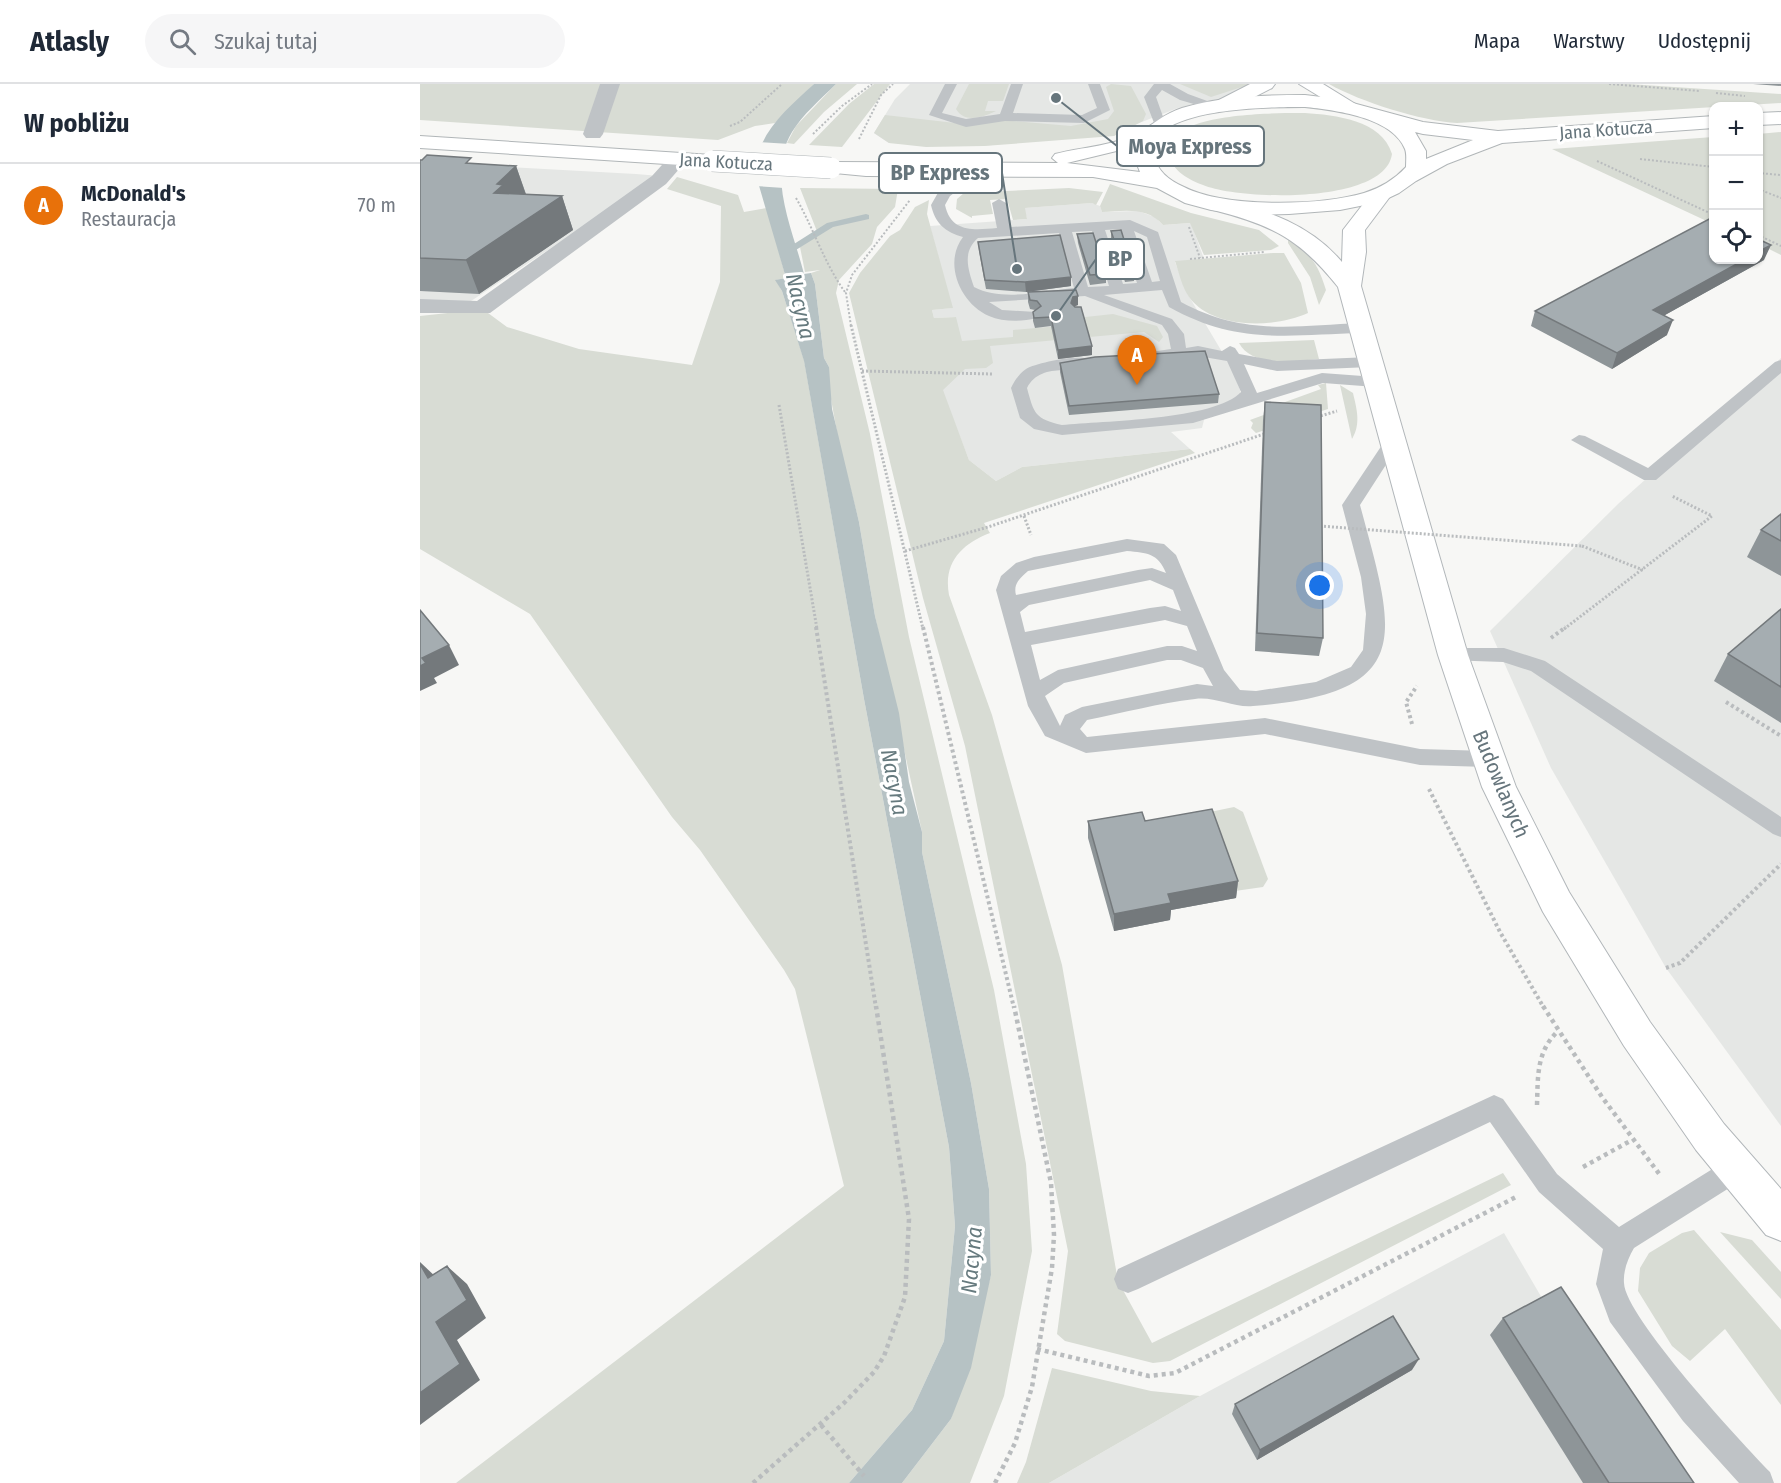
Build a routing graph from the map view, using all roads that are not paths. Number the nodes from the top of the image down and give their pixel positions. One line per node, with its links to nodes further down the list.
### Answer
1 (610, 84): 16 (street)
2 (951, 84): 10 (lane)
3 (1017, 84): 10 (lane)
4 (1094, 84): 10 (lane)
5 (1160, 84): 8 (lane); 15 (lane)
6 (1265, 84): 8 (main road)
7 (1309, 84): 9 (main road)
8 (1219, 106): 9 (main road); 15 (main road, Jana Kotucza)
9 (1353, 108): 12 (main road)
10 (1005, 117)
11 (1781, 118): 13 (main road)
12 (1383, 119): 17 (main road, Jana Kotucza); 22 (main road)
13 (1763, 119)
14 (1709, 122): 17 (main road, Jana Kotucza)
15 (1154, 131): 20 (main road, Jana Kotucza); 23 (main road)
16 (593, 134)
17 (1498, 137): 22 (main road, Jana Kotucza)
18 (420, 142): 19 (main road, Jana Kotucza)
19 (678, 159): 21 (main road, Jana Kotucza, bridge); 38 (street)
20 (1032, 167): 21 (main road, Jana Kotucza); 23 (main road, Jana Kotucza)
21 (976, 170): 31 (lane)
22 (1410, 176): 24 (main road, Jana Kotucza)
23 (1164, 184): 26 (main road)
24 (1381, 194): 26 (main road); 33 (main road, Budowlanych)
25 (999, 203): 30 (lane)
26 (1221, 205): 33 (main road, Budowlanych)
27 (1125, 224): 28 (lane); 32 (lane); 34 (lane)
28 (1097, 225): 29 (lane); 35 (lane)
29 (1064, 227): 30 (lane); 36 (lane)
30 (1005, 231): 31 (lane)
31 (974, 234): 37 (lane)
32 (1169, 285): 34 (lane); 42 (lane)
33 (1349, 286): 43 (main road, Budowlanych)
34 (1146, 287): 35 (lane)
35 (1117, 289): 36 (lane)
36 (1082, 292): 37 (lane); 39 (lane)
37 (974, 294): 41 (lane)
38 (420, 306)
39 (1127, 306): 40 (lane); 44 (lane)
40 (1091, 310)
41 (1031, 315)
42 (1211, 324): 43 (lane); 45 (lane)
43 (1361, 328): 47 (main road, Budowlanych)
44 (1179, 351): 45 (lane); 48 (lane)
45 (1234, 357): 47 (lane); 48 (lane)
46 (1781, 365): 49 (lane)
47 (1373, 372): 48 (lane); 50 (main road, Budowlanych)
48 (1239, 404)
49 (1579, 441)
50 (1392, 443): 55 (main road, Budowlanych); 58 (lane)
51 (1179, 585): 52 (lane); 52 (lane); 53 (lane)
52 (1010, 610): 54 (lane)
53 (1194, 621): 54 (lane); 56 (lane)
54 (1020, 648): 57 (lane)
55 (1453, 655): 60 (main road, Budowlanych); 61 (lane)
56 (1211, 663): 57 (lane); 58 (lane)
57 (1034, 694): 59 (lane)
58 (1235, 696): 59 (lane)
59 (1080, 743): 60 (lane)
60 (1487, 759): 62 (main road, Budowlanych)
61 (1781, 828)
62 (1737, 1169): 63 (main road, Budowlanych); 64 (lane)
63 (1781, 1220)
64 (1620, 1246): 65 (lane); 66 (lane)
65 (1128, 1279)
66 (1759, 1483)

